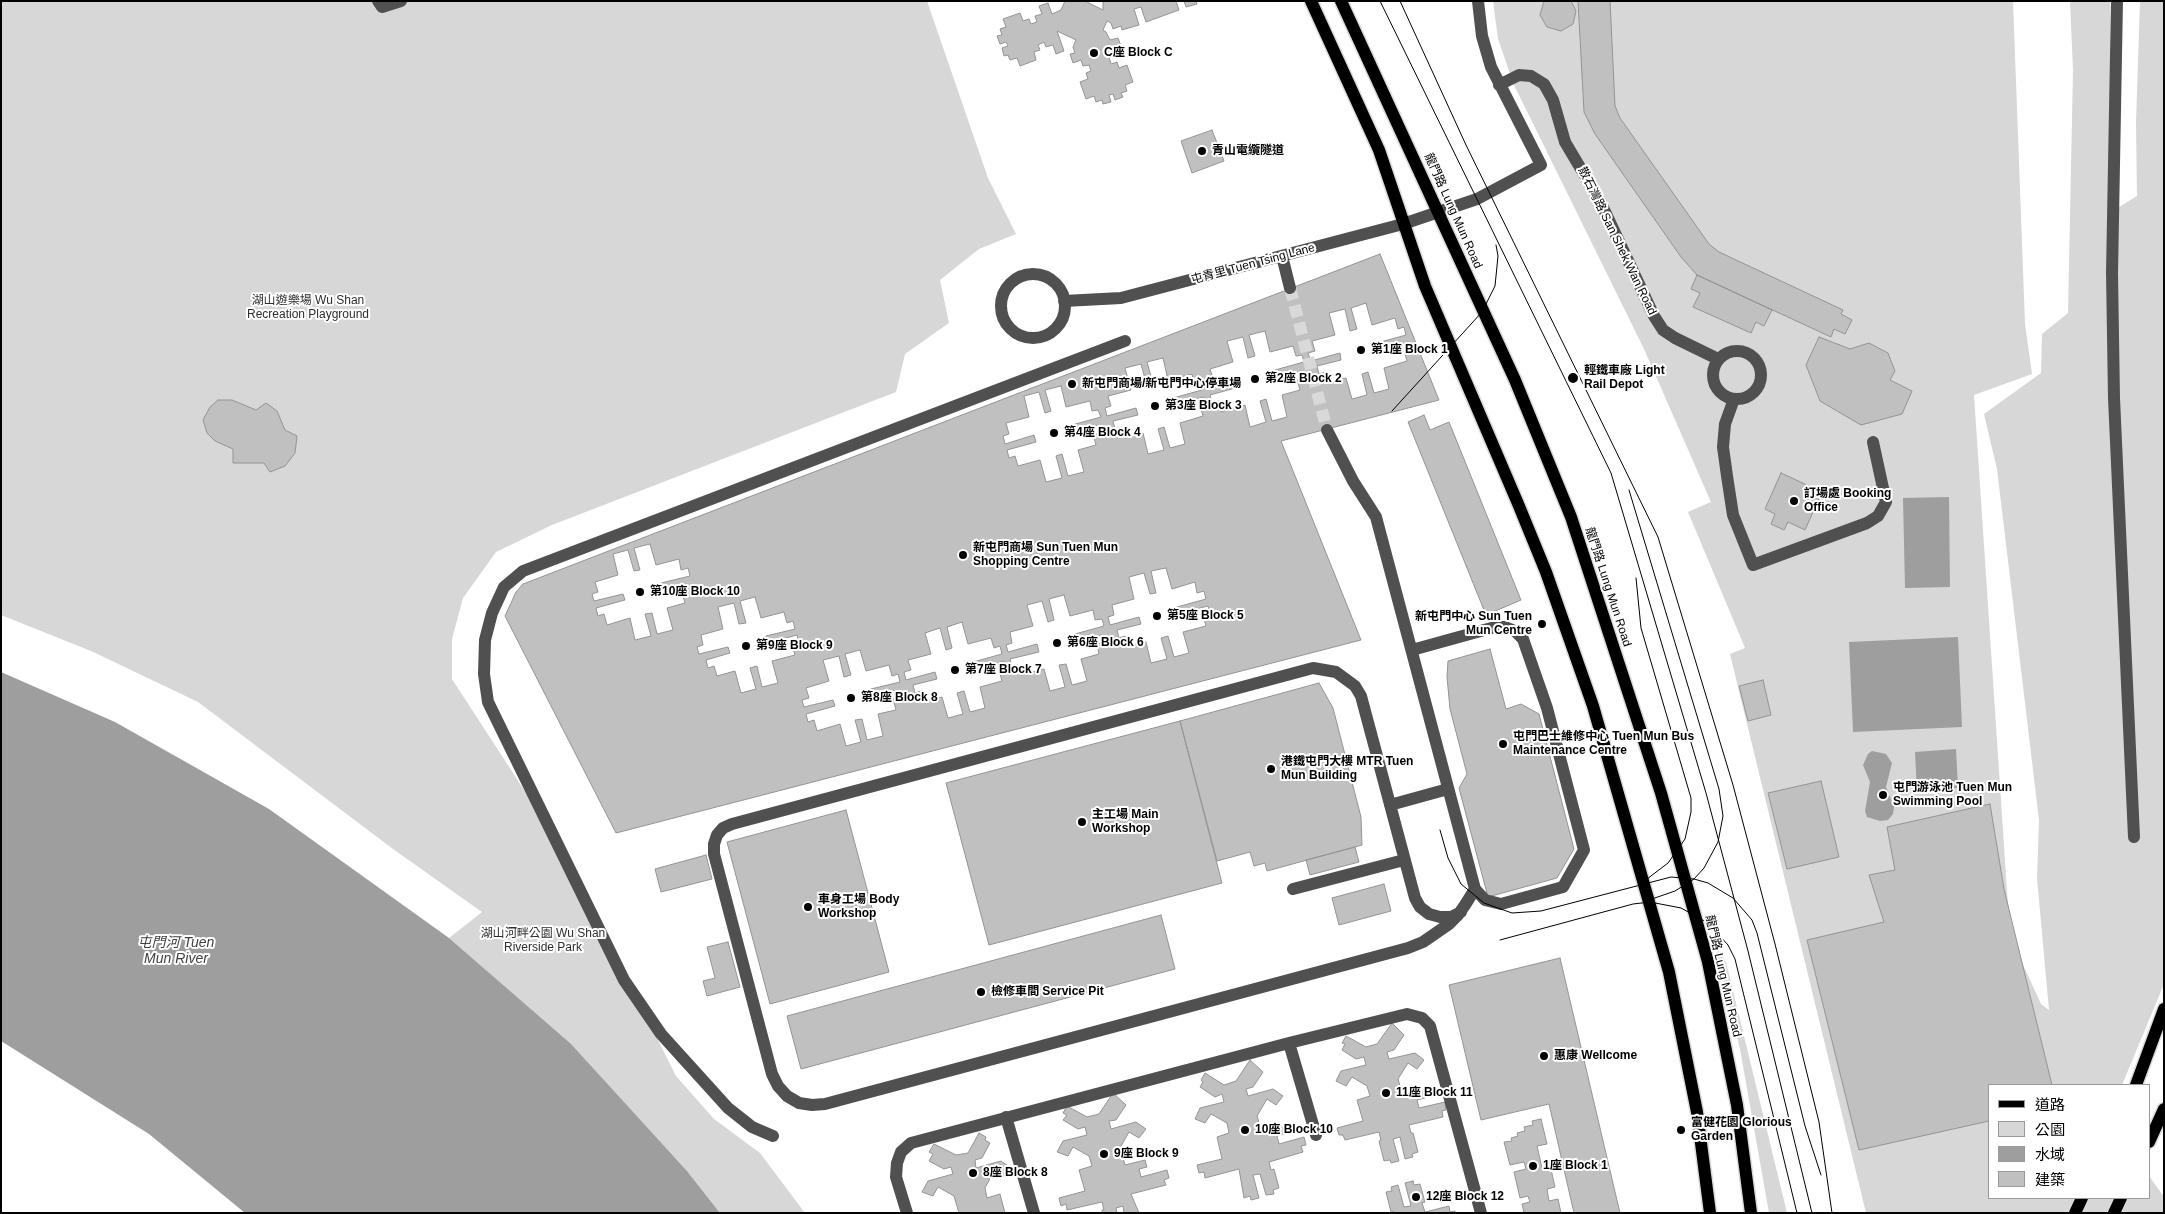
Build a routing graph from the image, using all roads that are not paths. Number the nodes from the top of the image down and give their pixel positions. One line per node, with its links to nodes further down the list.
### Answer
1 (378, 1): 2 (street)
2 (401, 1)
3 (1311, 1): 9 (main road)
4 (1341, 1): 8 (main road, 龍門路 Lung Mun Road)
5 (1478, 1): 7 (street)
6 (2117, 1): 21 (street)
7 (1499, 85): 8 (street, 屯青里 Tuen Tsing Lane); 14 (street, 散石灣路 San Shek Wan Road)
8 (1439, 213): 9 (street, 屯青里 Tuen Tsing Lane); 40 (main road, 龍門路 Lung Mun Road)
9 (1403, 224): 10 (street, 屯青里 Tuen Tsing Lane); 39 (main road)
10 (1282, 256): 11 (street); 12 (street, 屯青里 Tuen Tsing Lane)
11 (1290, 288)
12 (1064, 301): 12 (street)
13 (1125, 341): 32 (street)
14 (1718, 359): 15 (street); 15 (street)
15 (1734, 399): 17 (street)
16 (1327, 430): 18 (street)
17 (1873, 442)
18 (1412, 650): 19 (street); 24 (street)
19 (1448, 789): 20 (street); 24 (street)
20 (1390, 805): 22 (street); 25 (street)
21 (2134, 837)
22 (1404, 860): 23 (street); 25 (street)
23 (1293, 889)
24 (1475, 889): 25 (street)
25 (1460, 912)
26 (2164, 1009): 28 (main road)
27 (1289, 1043): 30 (street); 31 (street); 38 (street)
28 (2136, 1084)
29 (2164, 1109): 33 (main road)
30 (1006, 1117): 36 (street); 37 (street)
31 (1316, 1135)
32 (773, 1136)
33 (2150, 1140)
34 (2082, 1199): 41 (main road)
35 (2121, 1199): 42 (main road)
36 (907, 1213)
37 (1034, 1213)
38 (1481, 1213)
39 (1710, 1213)
40 (1751, 1213)
41 (2075, 1213)
42 (2114, 1213)

